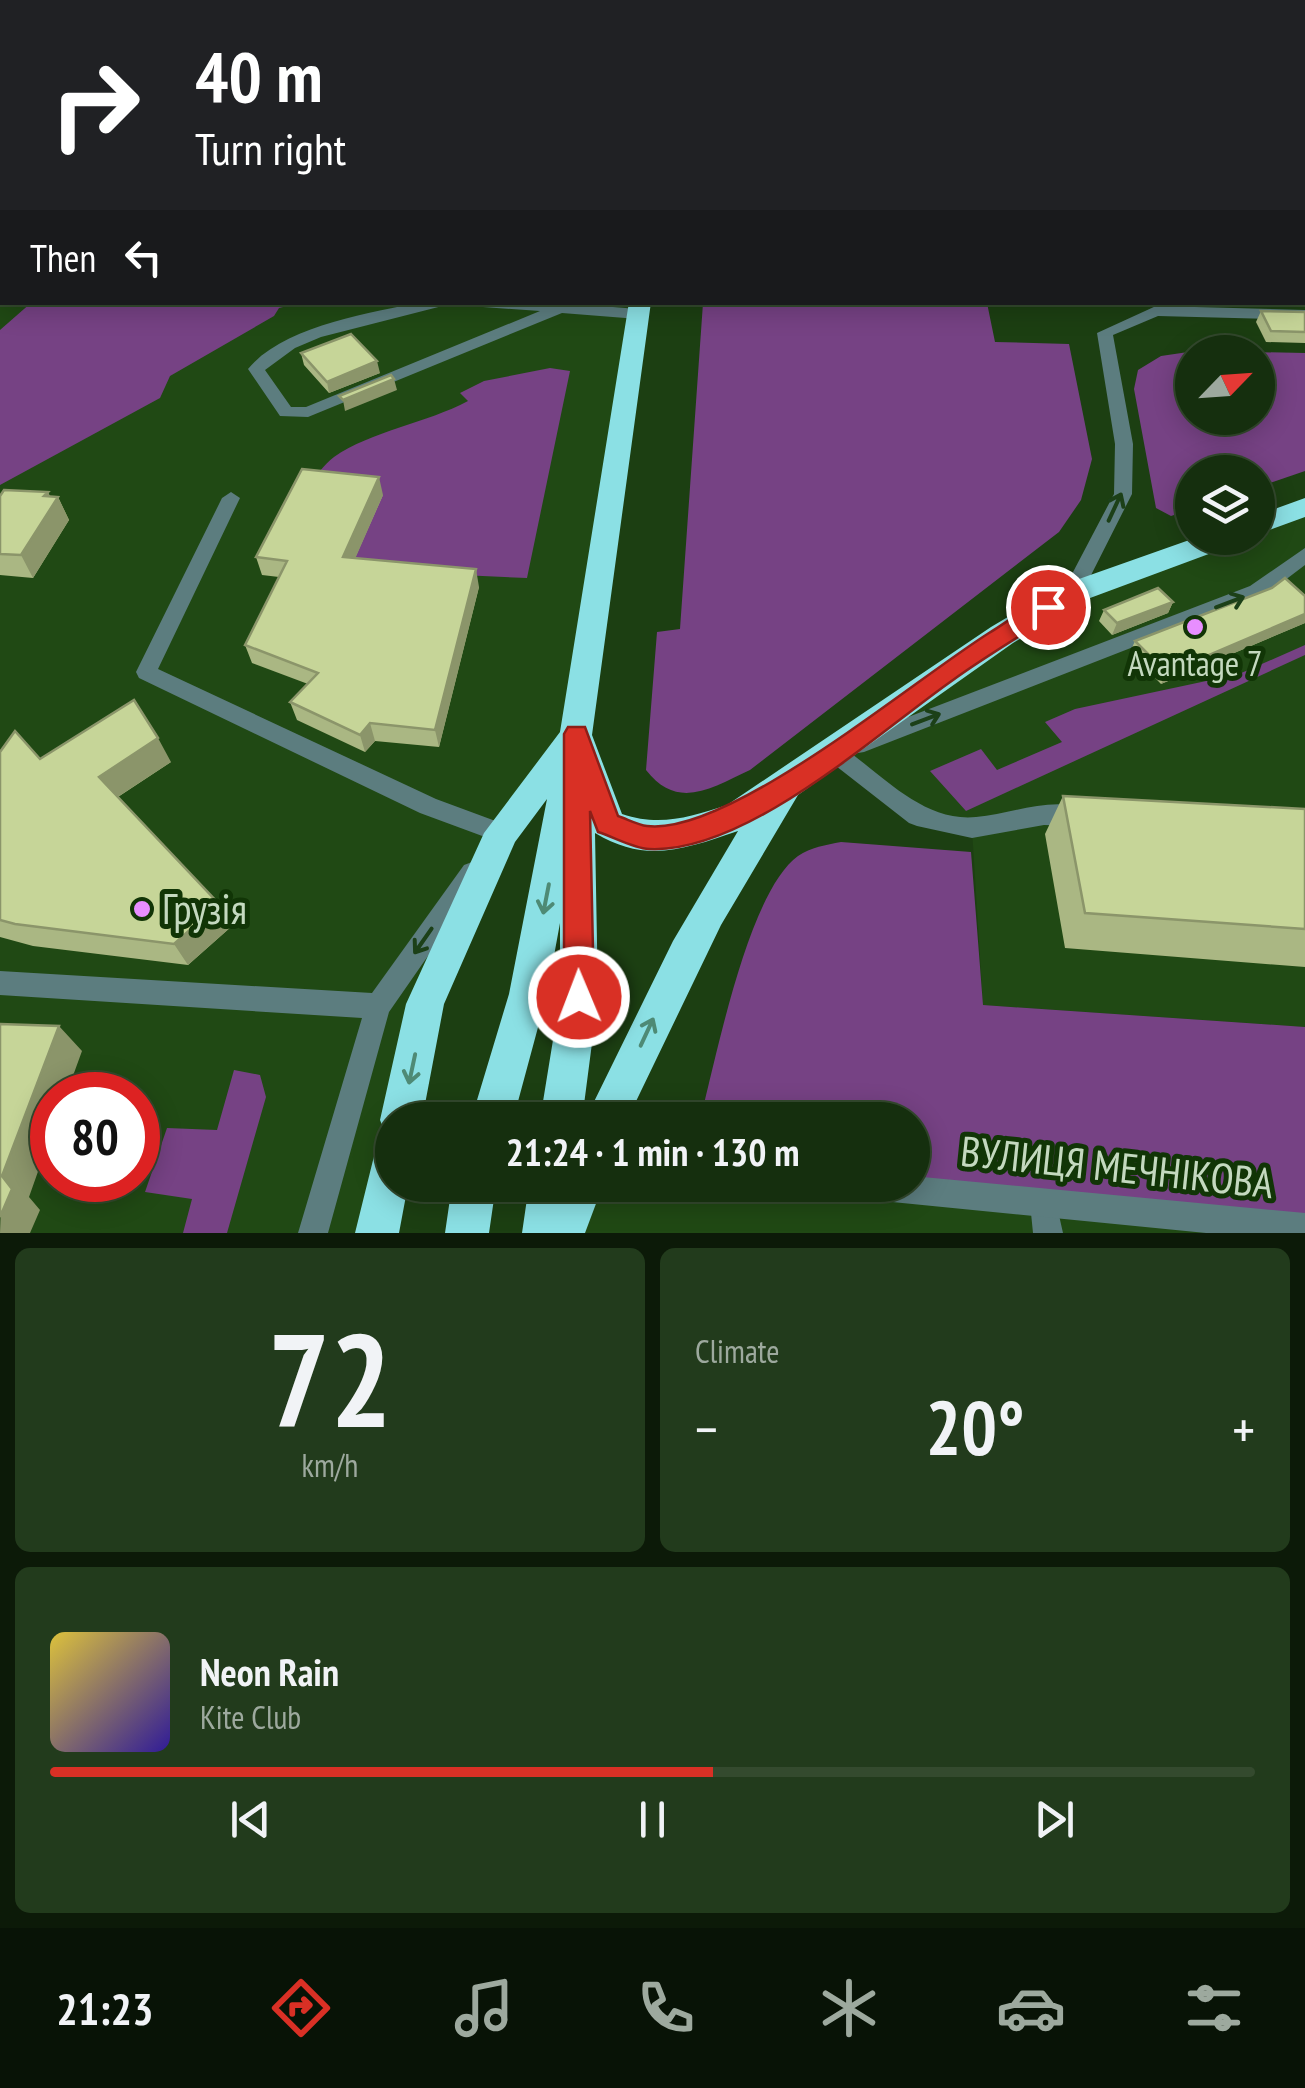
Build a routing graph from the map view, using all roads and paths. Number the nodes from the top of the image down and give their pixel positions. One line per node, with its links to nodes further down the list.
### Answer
1 (434, 305): 3 (street)
2 (520, 305): 3 (street)
3 (558, 308): 4 (street)
4 (639, 308): 12 (highway)
5 (1305, 315): 11 (street, one-way to 5)
6 (231, 498): 16 (street)
7 (1305, 507): 8 (highway)
8 (1275, 518)
9 (1176, 555): 11 (highway)
10 (1305, 555): 13 (street, one-way to 10)
11 (1072, 594): 13 (highway)
12 (576, 734): 14 (highway); 16 (highway); 20 (highway, one-way to 20); 21 (highway)
13 (835, 754): 14 (highway); 15 (street)
14 (796, 778): 22 (highway, one-way to 14)
15 (1100, 818)
16 (500, 834): 18 (street, one-way to 18); 19 (highway, one-way to 19)
17 (0, 983): 18 (street)
18 (378, 1006): 30 (street)
19 (405, 1102)
20 (497, 1102)
21 (564, 1102)
22 (615, 1102)
23 (930, 1192): 28 (street, ВУЛИЦЯ МЕЧНІКОВА)
24 (383, 1202): 31 (highway)
25 (471, 1202): 32 (highway)
26 (549, 1202): 33 (highway)
27 (575, 1202): 34 (highway)
28 (1044, 1203): 29 (street, ВУЛИЦЯ МЕЧНІКОВА); 35 (street)
29 (1305, 1228)
30 (313, 1233)
31 (377, 1233)
32 (466, 1233)
33 (544, 1233)
34 (563, 1233)
35 (1048, 1233)

